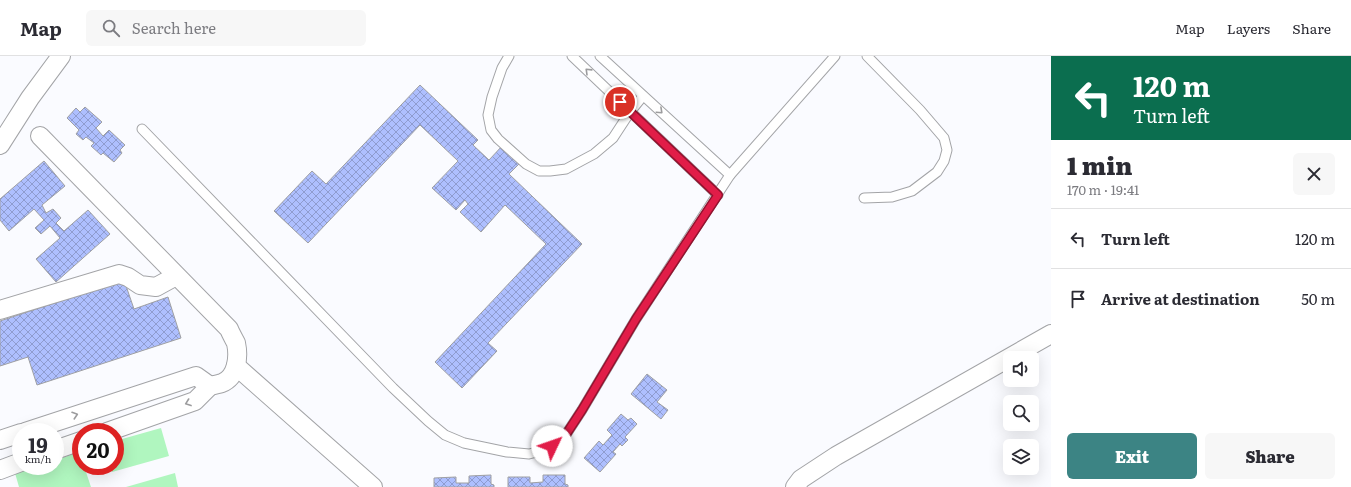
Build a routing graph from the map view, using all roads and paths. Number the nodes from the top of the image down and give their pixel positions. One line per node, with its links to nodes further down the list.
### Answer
1 (61, 56): 11 (street)
2 (509, 56): 8 (lane)
3 (572, 56): 8 (lane, one-way to 3)
4 (600, 56): 7 (lane)
5 (835, 56): 12 (lane)
6 (867, 56): 14 (lane)
7 (643, 96): 8 (lane); 12 (lane, one-way to 12)
8 (630, 112): 13 (lane)
9 (142, 129): 13 (lane)
10 (40, 136): 15 (street)
11 (0, 145)
12 (730, 175): 13 (lane)
13 (718, 195)
14 (864, 198)
15 (176, 276): 16 (street); 18 (street)
16 (0, 310)
17 (1051, 334): 27 (street)
18 (236, 366): 19 (street); 26 (street)
19 (210, 386): 20 (street, one-way to 19); 21 (street, one-way to 21)
20 (52, 423)
21 (124, 426)
22 (12, 436): 23 (street)
23 (0, 440)
24 (12, 465): 25 (street)
25 (0, 470)
26 (373, 487)
27 (795, 487)

